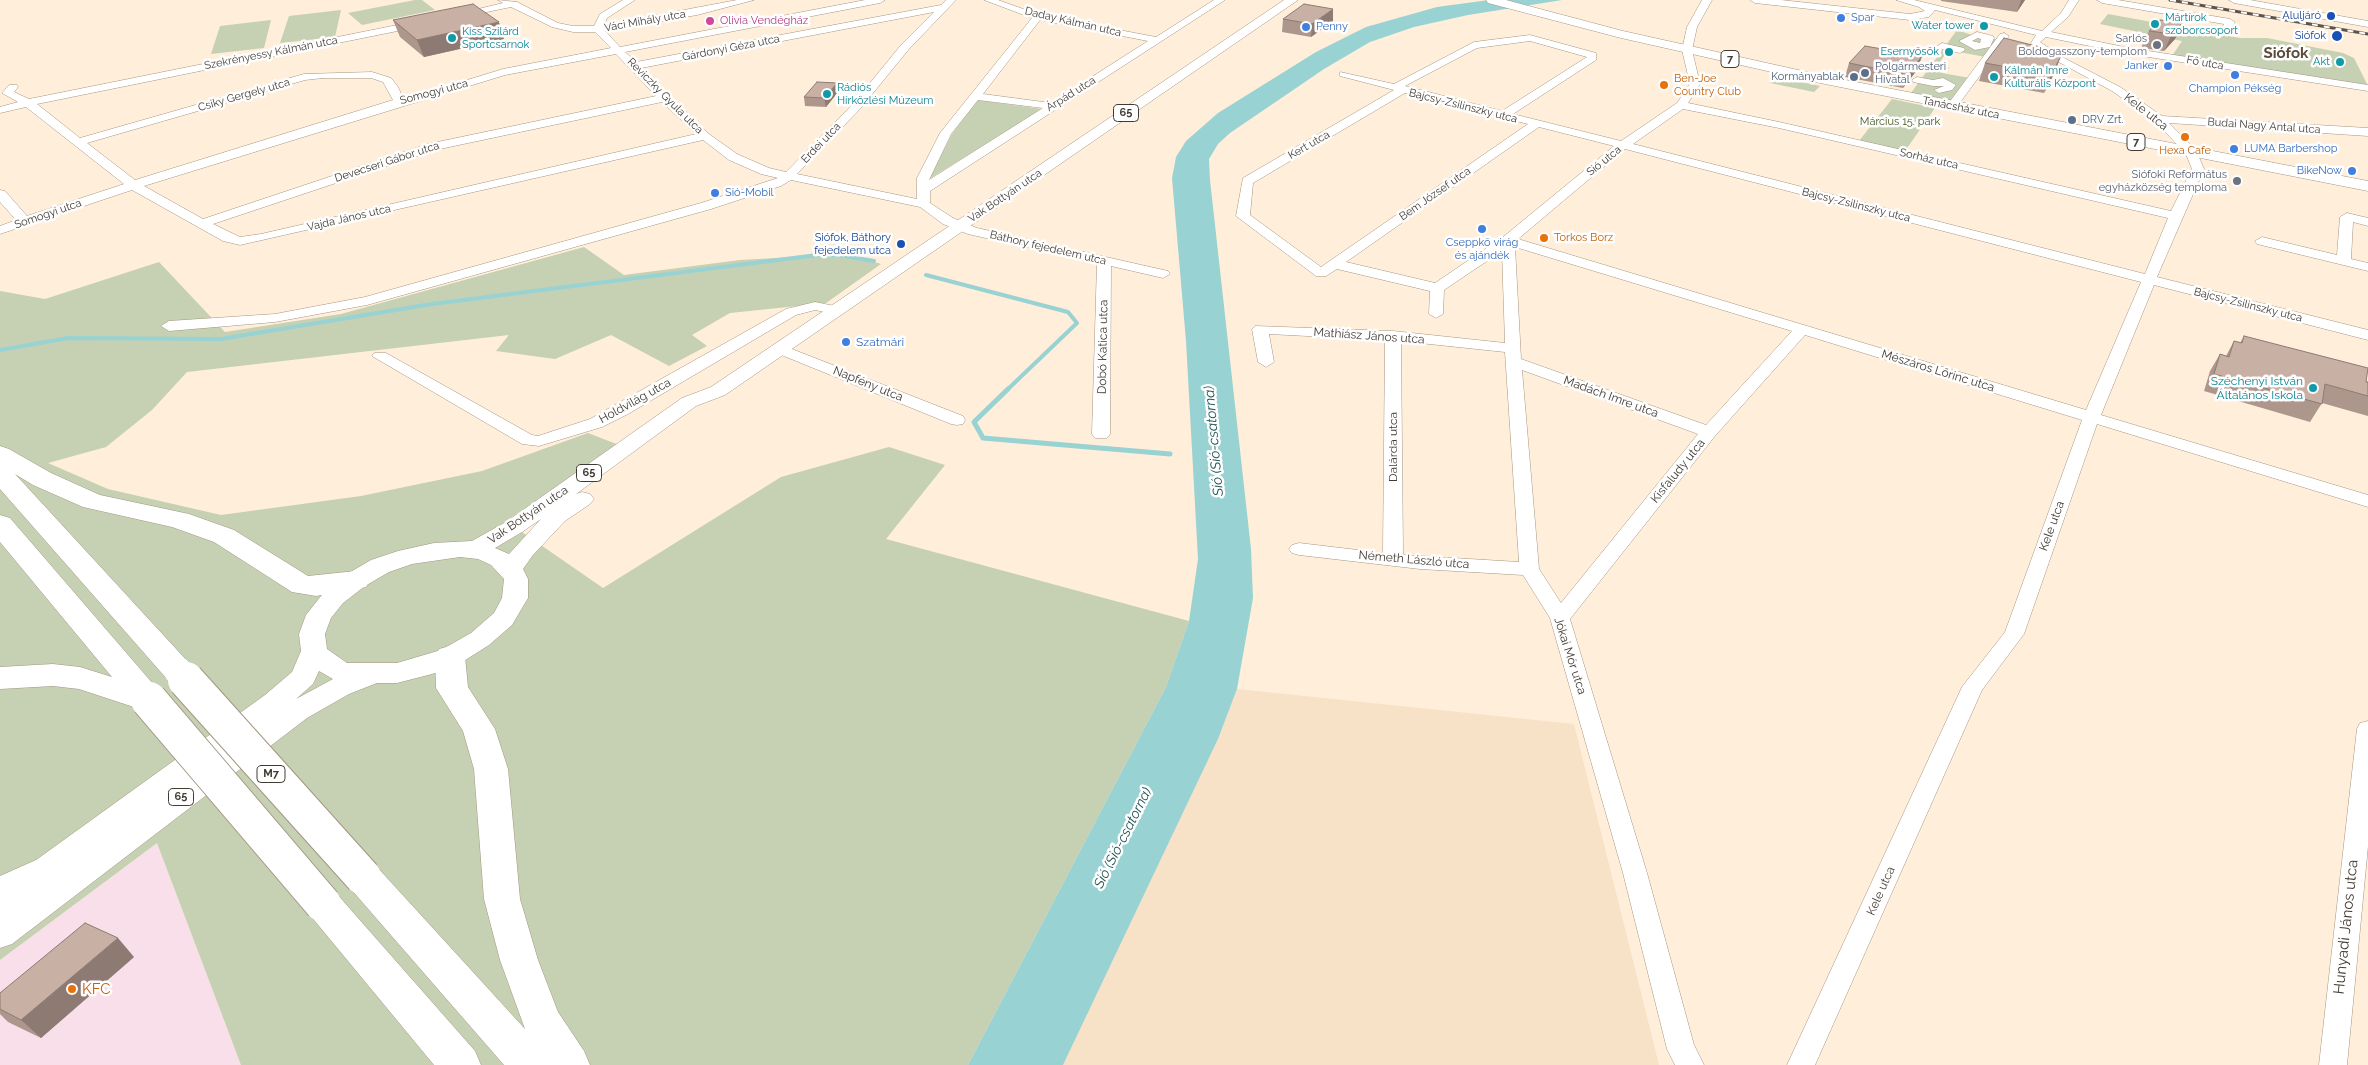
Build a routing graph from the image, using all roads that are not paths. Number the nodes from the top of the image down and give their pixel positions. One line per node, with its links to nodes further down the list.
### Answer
1 (630, 0): 23 (street)
2 (749, 0): 23 (street, Váci Mihály utca)
3 (880, 0): 17 (street, Somogyi utca)
4 (989, 0): 18 (street, Daday Kálmán utca)
5 (1220, 0): 26 (street, Árpád utca)
6 (1292, 0): 66 (main road, Vak Bottyán utca / 65)
7 (1492, 0): 30 (main road, Tanácsház utca / 7)
8 (1707, 0): 30 (street, Sió utca)
9 (1755, 0): 19 (street)
10 (2074, 0): 25 (street)
11 (2102, 0): 22 (street)
12 (2234, 0): 21 (street)
13 (1905, 1): 19 (street); 25 (street)
14 (508, 2): 23 (street, Váci Mihály utca); 44 (street, Szekrényessy Kálmán utca)
15 (949, 3): 31 (street, Gárdonyi Géza utca); 56 (street, Erdei utca)
16 (777, 10): 17 (street)
17 (793, 16): 28 (street, Somogyi utca)
18 (1038, 17): 26 (street, Daday Kálmán utca); 41 (street)
19 (1914, 17): 20 (street)
20 (1940, 22)
21 (2368, 24)
22 (2227, 28)
23 (598, 29): 28 (street, Reviczky Gyula utca)
24 (2004, 36): 25 (street); 29 (street); 29 (street)
25 (2039, 38): 37 (street, Fő utca); 49 (street, Kele utca)
26 (1157, 40): 45 (street, Árpád utca)
27 (1942, 46): 29 (street)
28 (618, 48): 31 (street, Reviczky Gyula utca); 43 (street, Somogyi utca)
29 (1986, 48): 35 (street)
30 (1687, 50): 46 (street, Sió utca); 55 (main road, Tanácsház utca / 7)
31 (634, 66): 42 (street, Reviczky Gyula utca)
32 (1924, 70): 35 (street)
33 (1344, 74): 38 (street, Bajcsy-Zsilinszky utca)
34 (1917, 80): 39 (street)
35 (1968, 85): 39 (street); 39 (street)
36 (14, 87): 44 (street)
37 (2368, 88)
38 (1399, 89): 48 (street, Bajcsy-Zsilinszky utca); 48 (street); 61 (street, Kert utca)
39 (1939, 90): 40 (street)
40 (1908, 92)
41 (975, 96): 45 (street); 60 (street)
42 (664, 98): 52 (street, Reviczky Gyula utca); 65 (street, Devecseri Gábor utca)
43 (399, 102): 53 (street, Csiky Gergely utca); 57 (street, Somogyi utca)
44 (28, 103): 47 (street); 53 (street, Vajda János utca)
45 (1052, 106): 60 (street, Árpád utca)
46 (1681, 106): 54 (street, Sió utca); 62 (street, Sorház utca)
47 (0, 110)
48 (1502, 116): 50 (street, Bajcsy-Zsilinszky utca)
49 (2160, 119): 51 (street, Budai Nagy Antal utca); 55 (street, Kele utca)
50 (1536, 124): 54 (street, Bajcsy-Zsilinszky utca); 72 (street, Bem József utca)
51 (2368, 132)
52 (705, 136): 56 (street, Reviczky Gyula utca); 65 (street, Vajda János utca)
53 (78, 142): 57 (street, Vajda János utca)
54 (1622, 146): 69 (street, Sió utca); 75 (street, Bajcsy-Zsilinszky utca)
55 (2192, 153): 58 (main road, Tanácsház utca / 7); 62 (street, Kele utca)
56 (788, 177): 60 (street, Reviczky Gyula utca); 79 (street, Erdei utca)
57 (133, 185): 63 (street, Somogyi utca); 65 (street, Vajda János utca)
58 (2368, 186)
59 (0, 194): 63 (street)
60 (923, 197): 66 (street, Báthory fejedelem utca)
61 (1243, 216): 72 (street)
62 (2176, 216): 75 (street, Kele utca)
63 (24, 221): 67 (street, Somogyi utca)
64 (2368, 222): 71 (street)
65 (203, 223)
66 (960, 226): 70 (street, Báthory fejedelem utca); 77 (main road, Vak Bottyán utca / 65)
67 (0, 230)
68 (2262, 241): 71 (street)
69 (1504, 248): 76 (street, Sió utca); 80 (street, Mészáros Lőrinc utca); 84 (street, Jókai Mór utca)
70 (1104, 260): 74 (street, Báthory fejedelem utca); 91 (street, Dobó Katica utca)
71 (2344, 261): 73 (street)
72 (1335, 264): 76 (street)
73 (2368, 266)
74 (1163, 274)
75 (2150, 280): 81 (street, Bajcsy-Zsilinszky utca); 88 (street, Kele utca)
76 (1437, 288): 78 (street)
77 (836, 310): 83 (main road, Vak Bottyán utca / 65); 85 (street, Holdvilág utca)
78 (1436, 314)
79 (168, 326)
80 (1801, 330): 88 (street, Mészáros Lőrinc utca); 90 (street, Kisfaludy utca)
81 (2368, 335)
82 (1393, 336): 84 (street, Mathiász János utca); 86 (street, Mathiász János utca); 98 (street, Dalárda utca)
83 (779, 349): 87 (main road, Vak Bottyán utca / 65); 89 (street, Napfény utca)
84 (1512, 355): 90 (street, Madách Imre utca); 99 (street, Jókai Mór utca)
85 (380, 356)
86 (1266, 362)
87 (718, 391): 96 (main road, Vak Bottyán utca / 65); 100 (main road, Vak Bottyán utca / 65)
88 (2091, 418): 94 (street, Mészáros Lőrinc utca); 117 (street, Kele utca)
89 (957, 420)
90 (1709, 432): 102 (street, Kisfaludy utca)
91 (1101, 434)
92 (0, 454): 101 (highway)
93 (0, 472): 114 (highway, M7, bridge)
94 (2368, 501)
95 (0, 524): 107 (highway)
96 (460, 549): 100 (main road, 65); 101 (main road, 65)
97 (1299, 550): 98 (street, Németh László utca)
98 (1393, 559): 99 (street, Németh László utca)
99 (1529, 569): 102 (street, Jókai Mór utca)
100 (511, 570): 104 (main road, 65)
101 (356, 580): 103 (main road, 65)
102 (1560, 618): 116 (street, Jókai Mór utca)
103 (314, 651): 105 (main road, 65); 109 (main road, 65)
104 (450, 657): 105 (main road, 65); 115 (highway)
105 (371, 675): 112 (main road, 65)
106 (0, 678): 107 (highway)
107 (149, 700): 113 (highway, bridge)
108 (2368, 728): 118 (street, Hunyadi János utca)
109 (36, 876): 110 (highway); 111 (main road, 65)
110 (0, 894)
111 (0, 904)
112 (0, 934)
113 (460, 1065)
114 (531, 1065)
115 (569, 1065)
116 (1690, 1065)
117 (1801, 1065)
118 (2333, 1065)

